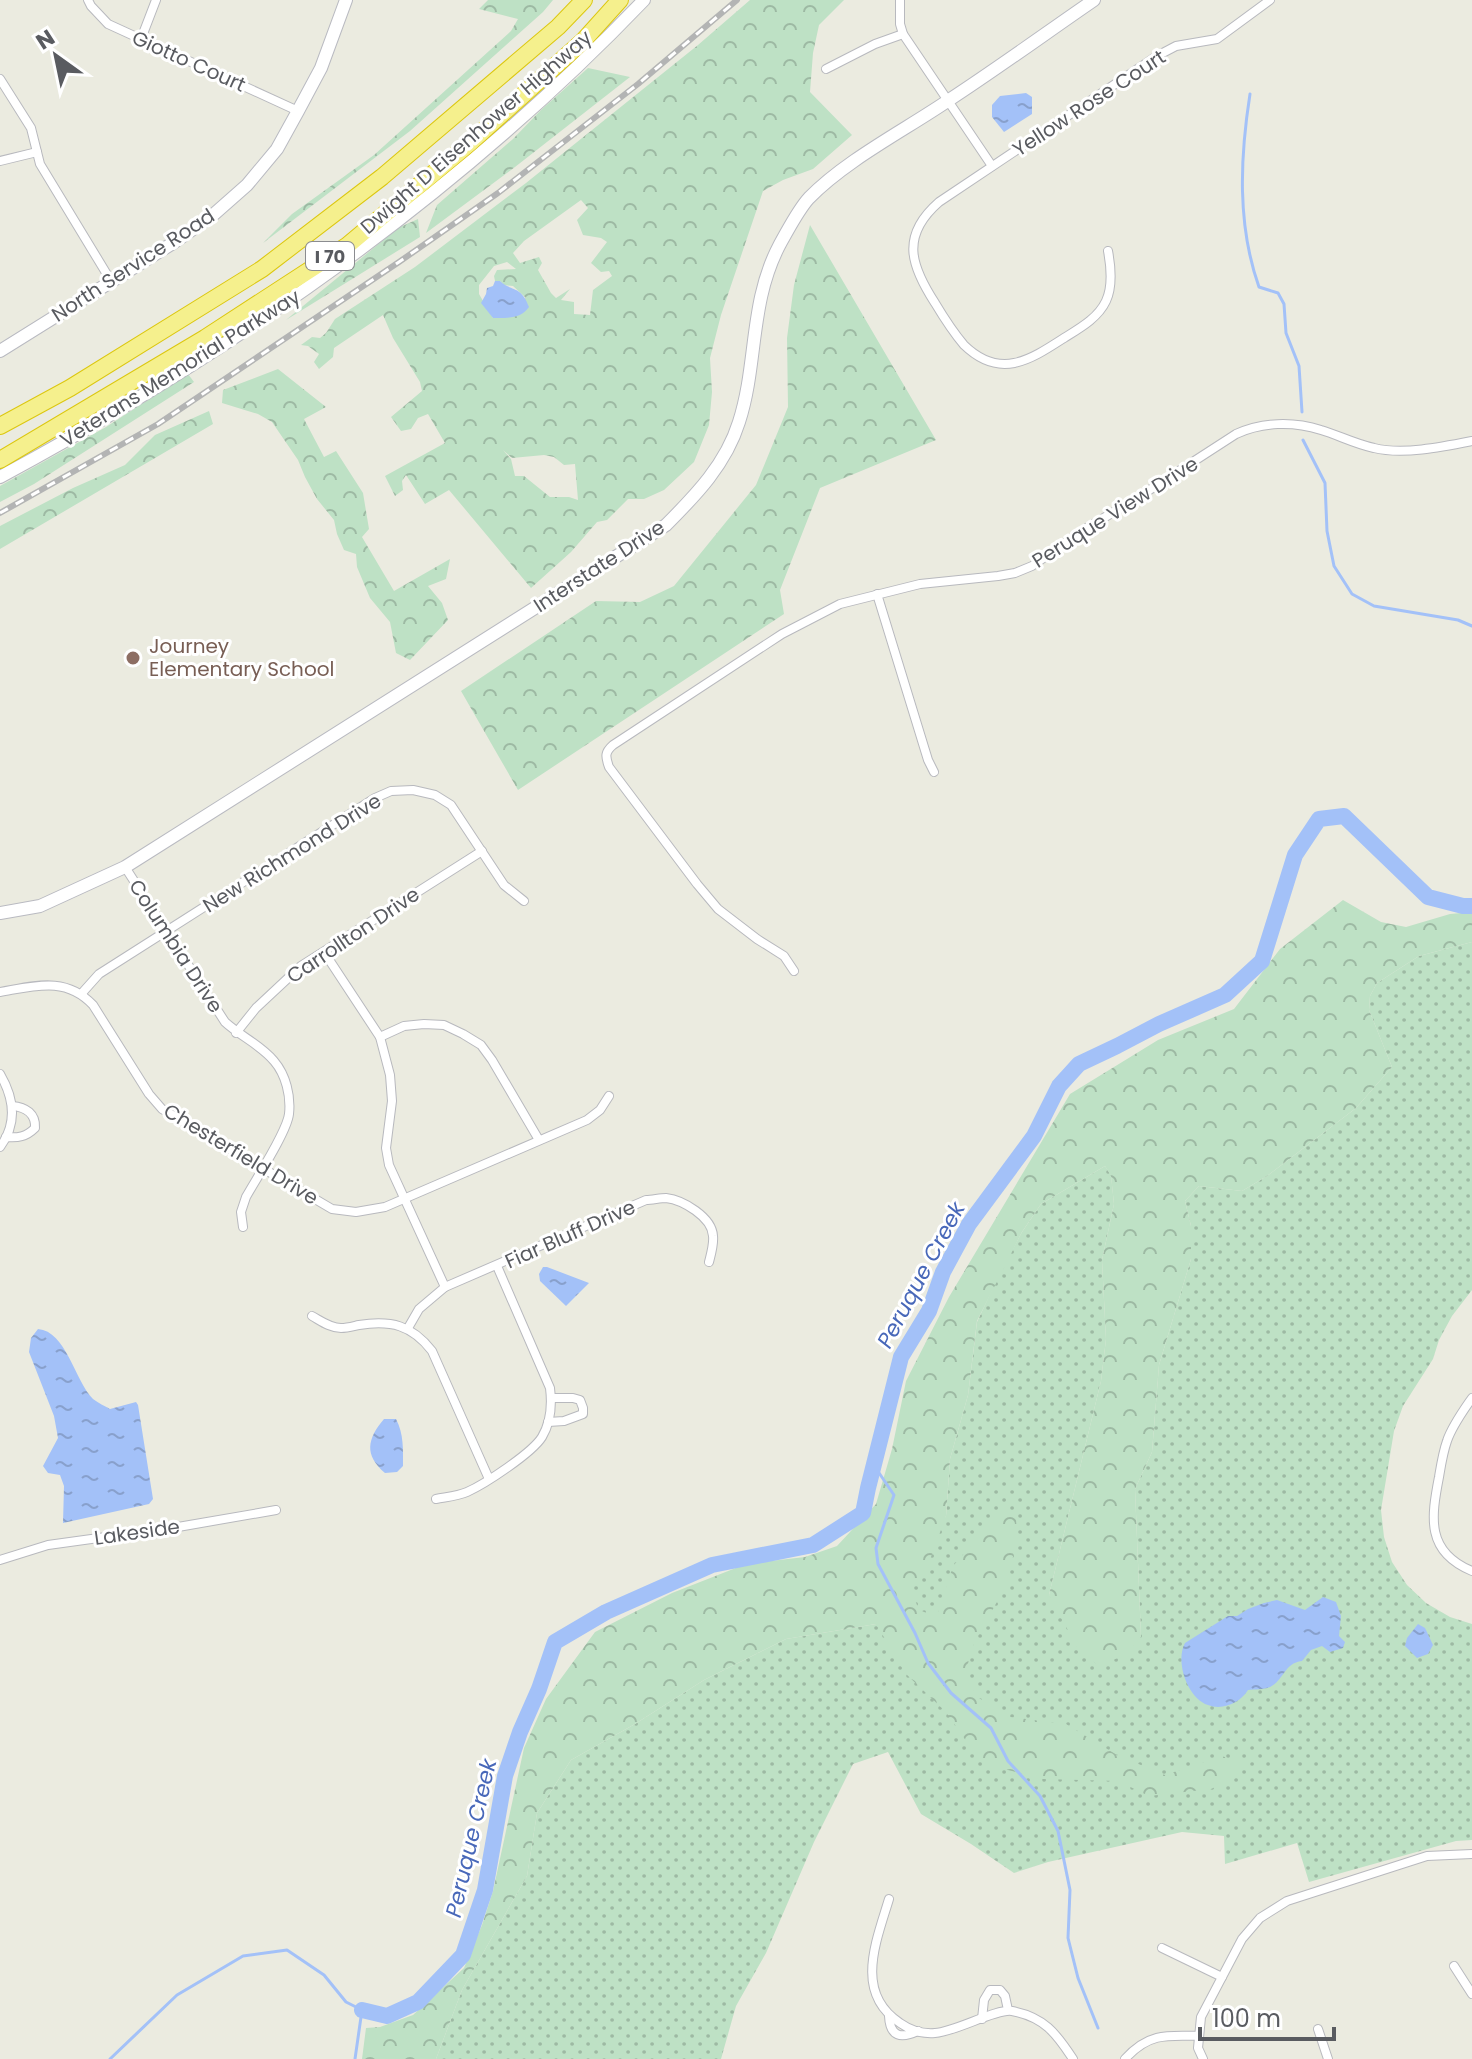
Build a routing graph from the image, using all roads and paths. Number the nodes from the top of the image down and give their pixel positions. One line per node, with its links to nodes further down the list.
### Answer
1 (88, 0): 11 (street, Giotto Court)
2 (156, 0): 11 (street)
3 (346, 0): 15 (main road, North Service Road)
4 (584, 0): 22 (highway, Dwight D Eisenhower Highway / I 70)
5 (620, 0): 24 (highway, Dwight D Eisenhower Highway / I 70)
6 (644, 0): 25 (main road, Veterans Memorial Parkway)
7 (900, 0): 10 (street)
8 (1094, 0): 14 (main road, Interstate Drive)
9 (1270, 0): 18 (street, Yellow Rose Court)
10 (903, 34): 12 (street); 14 (street)
11 (141, 39): 15 (street, Giotto Court)
12 (826, 69)
13 (0, 79): 16 (street)
14 (949, 100): 18 (street); 29 (main road, Interstate Drive)
15 (298, 111): 20 (main road, North Service Road)
16 (37, 152): 17 (street); 20 (street)
17 (0, 161)
18 (992, 166): 19 (street, Yellow Rose Court)
19 (1108, 251)
20 (111, 281): 21 (main road, North Service Road)
21 (0, 351)
22 (0, 426)
23 (1472, 441): 26 (street, Peruque View Drive)
24 (0, 460)
25 (0, 477)
26 (877, 594): 27 (street); 34 (street, Peruque View Drive)
27 (934, 772)
28 (482, 851): 30 (street, New Richmond Drive); 32 (street, New Richmond Drive); 33 (street, Carrollton Drive)
29 (125, 867): 31 (main road, Interstate Drive); 32 (street, Columbia Drive)
30 (524, 901)
31 (0, 913)
32 (167, 931): 36 (street, New Richmond Drive); 37 (street, Columbia Drive)
33 (324, 952): 37 (street, Carrollton Drive); 38 (street)
34 (794, 971)
35 (0, 992): 36 (street)
36 (82, 993): 45 (street, Chesterfield Drive)
37 (236, 1033): 45 (street, Columbia Drive)
38 (380, 1037): 43 (street); 46 (street)
39 (0, 1074): 41 (street)
40 (609, 1096): 43 (street, Chesterfield Drive)
41 (12, 1106): 42 (street); 42 (street)
42 (6, 1137): 44 (street)
43 (539, 1140): 46 (street, Chesterfield Drive)
44 (0, 1147)
45 (262, 1168): 46 (street, Chesterfield Drive); 47 (street, Columbia Drive)
46 (404, 1198): 50 (street)
47 (243, 1227)
48 (709, 1262): 49 (street, Fiar Bluff Drive)
49 (497, 1266): 50 (street, Fiar Bluff Drive); 53 (street)
50 (445, 1287): 52 (street, Fiar Bluff Drive)
51 (312, 1316): 52 (street)
52 (408, 1328): 56 (street)
53 (551, 1398): 55 (street); 55 (street)
54 (1472, 1398): 60 (street)
55 (548, 1422): 56 (street)
56 (489, 1479): 57 (street)
57 (436, 1499)
58 (276, 1510): 59 (street, Lakeside)
59 (0, 1560)
60 (1472, 1571)
61 (1472, 1854): 65 (street)
62 (889, 1899): 68 (street)
63 (1162, 1948): 65 (street)
64 (1454, 1966): 66 (street)
65 (1222, 1977): 70 (street)
66 (1472, 1994)
67 (1008, 2010): 68 (street); 68 (street); 71 (street)
68 (982, 2019)
69 (1318, 2029): 74 (street)
70 (1199, 2036): 72 (street); 73 (street)
71 (1073, 2059)
72 (1125, 2059)
73 (1203, 2059)
74 (1328, 2059)

